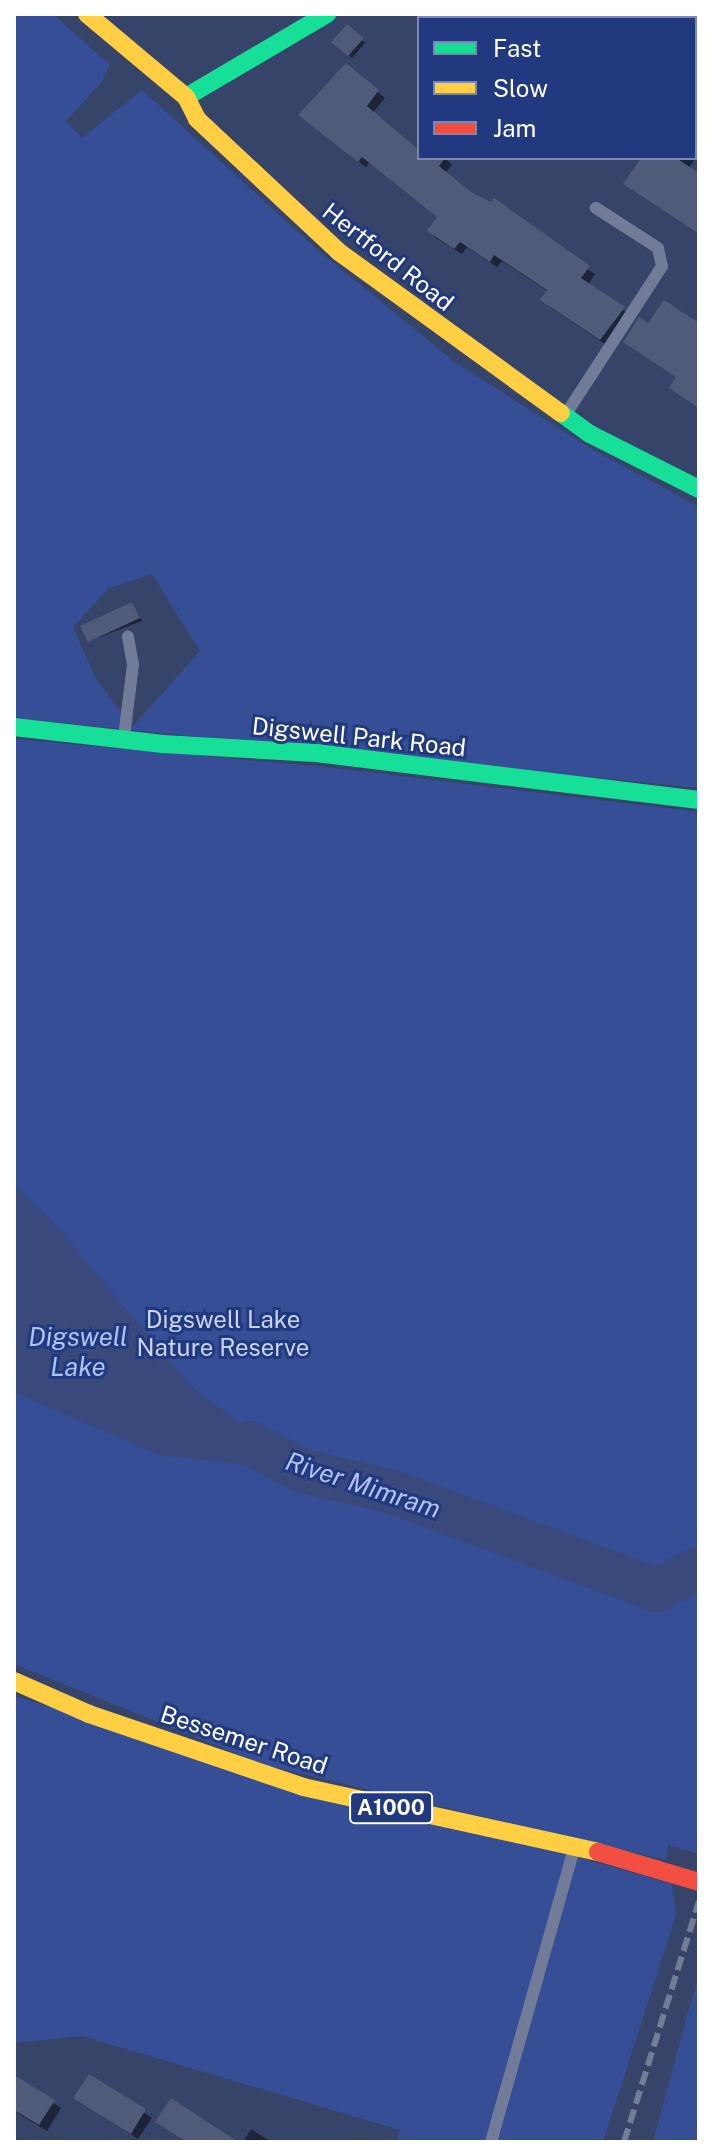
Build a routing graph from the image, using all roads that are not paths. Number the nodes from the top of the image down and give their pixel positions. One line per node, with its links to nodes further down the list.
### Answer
1 (87, 14): 3 (street, Hertford Road)
2 (327, 14): 3 (street)
3 (186, 97): 5 (street, Hertford Road)
4 (596, 208): 5 (lane)
5 (565, 417): 6 (street, Hertford Road)
6 (699, 489)
7 (128, 636): 9 (lane)
8 (14, 727): 9 (street, Digswell Park Road)
9 (123, 740): 10 (street, Digswell Park Road)
10 (699, 800)
11 (14, 1681): 12 (street, Bessemer Road / A1000)
12 (575, 1845): 13 (street, Bessemer Road / A1000); 14 (lane)
13 (699, 1882)
14 (491, 2142)

